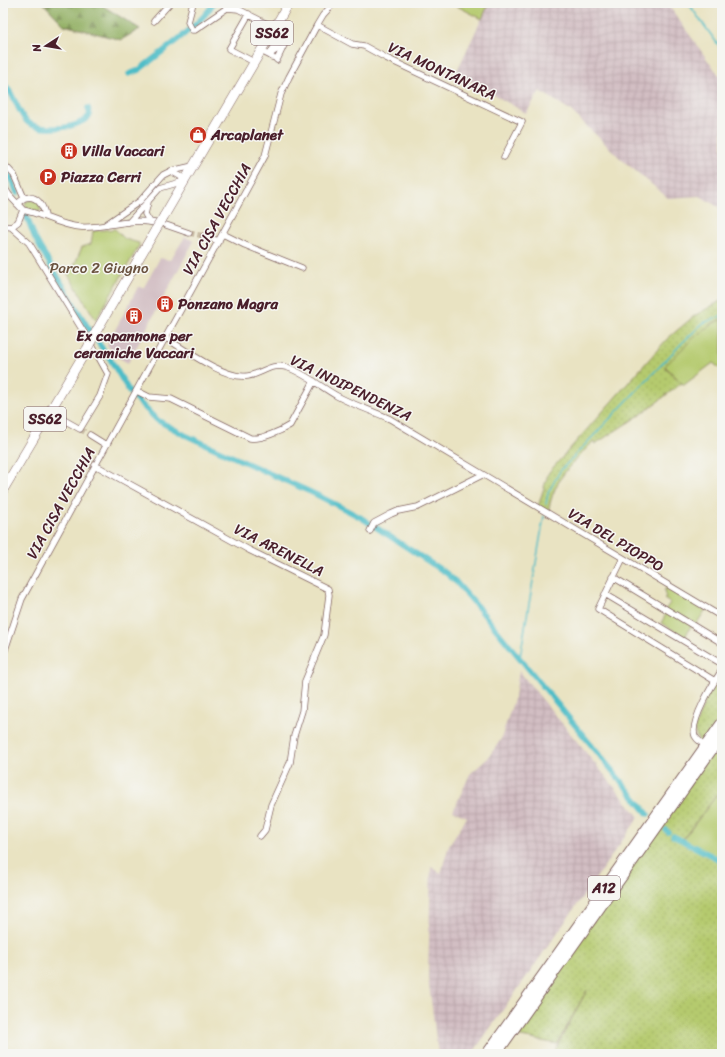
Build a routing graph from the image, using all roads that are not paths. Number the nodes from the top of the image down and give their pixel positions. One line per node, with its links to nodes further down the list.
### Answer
1 (170, 3): 6 (street)
2 (193, 3): 5 (street)
3 (289, 3): 8 (main road, SS62)
4 (334, 3): 7 (street, VIA CISA VECCHIA)
5 (249, 14): 8 (street); 10 (street)
6 (154, 21)
7 (317, 25): 11 (street, VIA MONTANARA); 32 (street, VIA CISA VECCHIA)
8 (281, 40): 9 (main road, SS62); 9 (street); 9 (street)
9 (269, 56): 10 (main road, SS62)
10 (254, 62): 13 (main road, SS62)
11 (504, 157)
12 (3, 163): 19 (street)
13 (193, 166): 14 (street); 15 (main road, SS62)
14 (171, 171): 15 (street); 23 (street)
15 (184, 181): 17 (street); 18 (main road, SS62)
16 (3, 185): 21 (street)
17 (169, 185): 18 (street); 20 (street)
18 (176, 196): 25 (main road, SS62)
19 (24, 198): 21 (street); 24 (street)
20 (149, 199): 26 (street); 28 (street)
21 (17, 204): 22 (street)
22 (23, 210): 24 (street); 30 (street)
23 (126, 210): 26 (street); 27 (street)
24 (45, 216): 27 (street)
25 (165, 221): 28 (main road, SS62, bridge); 31 (street)
26 (129, 222): 27 (street); 28 (street)
27 (105, 225)
28 (153, 225): 37 (main road, SS62, bridge)
29 (3, 226): 30 (street)
30 (11, 227): 37 (street)
31 (189, 233)
32 (223, 234): 34 (street, VIA CISA VECCHIA); 35 (street)
33 (204, 236): 34 (street)
34 (219, 241): 36 (street, VIA CISA VECCHIA)
35 (302, 268)
36 (166, 338): 38 (street, VIA INDIPENDENZA); 39 (street, VIA CISA VECCHIA)
37 (89, 345): 40 (street); 46 (main road, SS62)
38 (314, 381): 39 (street); 44 (street, VIA INDIPENDENZA)
39 (136, 392): 42 (street, VIA CISA VECCHIA)
40 (57, 416)
41 (90, 435): 42 (street)
42 (106, 445): 43 (street, VIA CISA VECCHIA)
43 (95, 465): 53 (street, VIA CISA VECCHIA); 60 (street, VIA ARENELLA)
44 (482, 475): 45 (street, VIA INDIPENDENZA); 47 (street)
45 (498, 484): 48 (street, VIA DEL PIOPPO)
46 (3, 490)
47 (372, 528)
48 (623, 558): 49 (street); 51 (street, VIA DEL PIOPPO)
49 (613, 577): 50 (street); 52 (street)
50 (605, 594): 54 (street); 56 (street)
51 (722, 617)
52 (722, 643)
53 (3, 656)
54 (722, 664)
55 (722, 670): 56 (street)
56 (715, 681): 59 (street)
57 (722, 723): 61 (highway, A12)
58 (722, 735): 62 (highway, A12)
59 (704, 745)
60 (260, 836)
61 (487, 1054)
62 (496, 1054)

